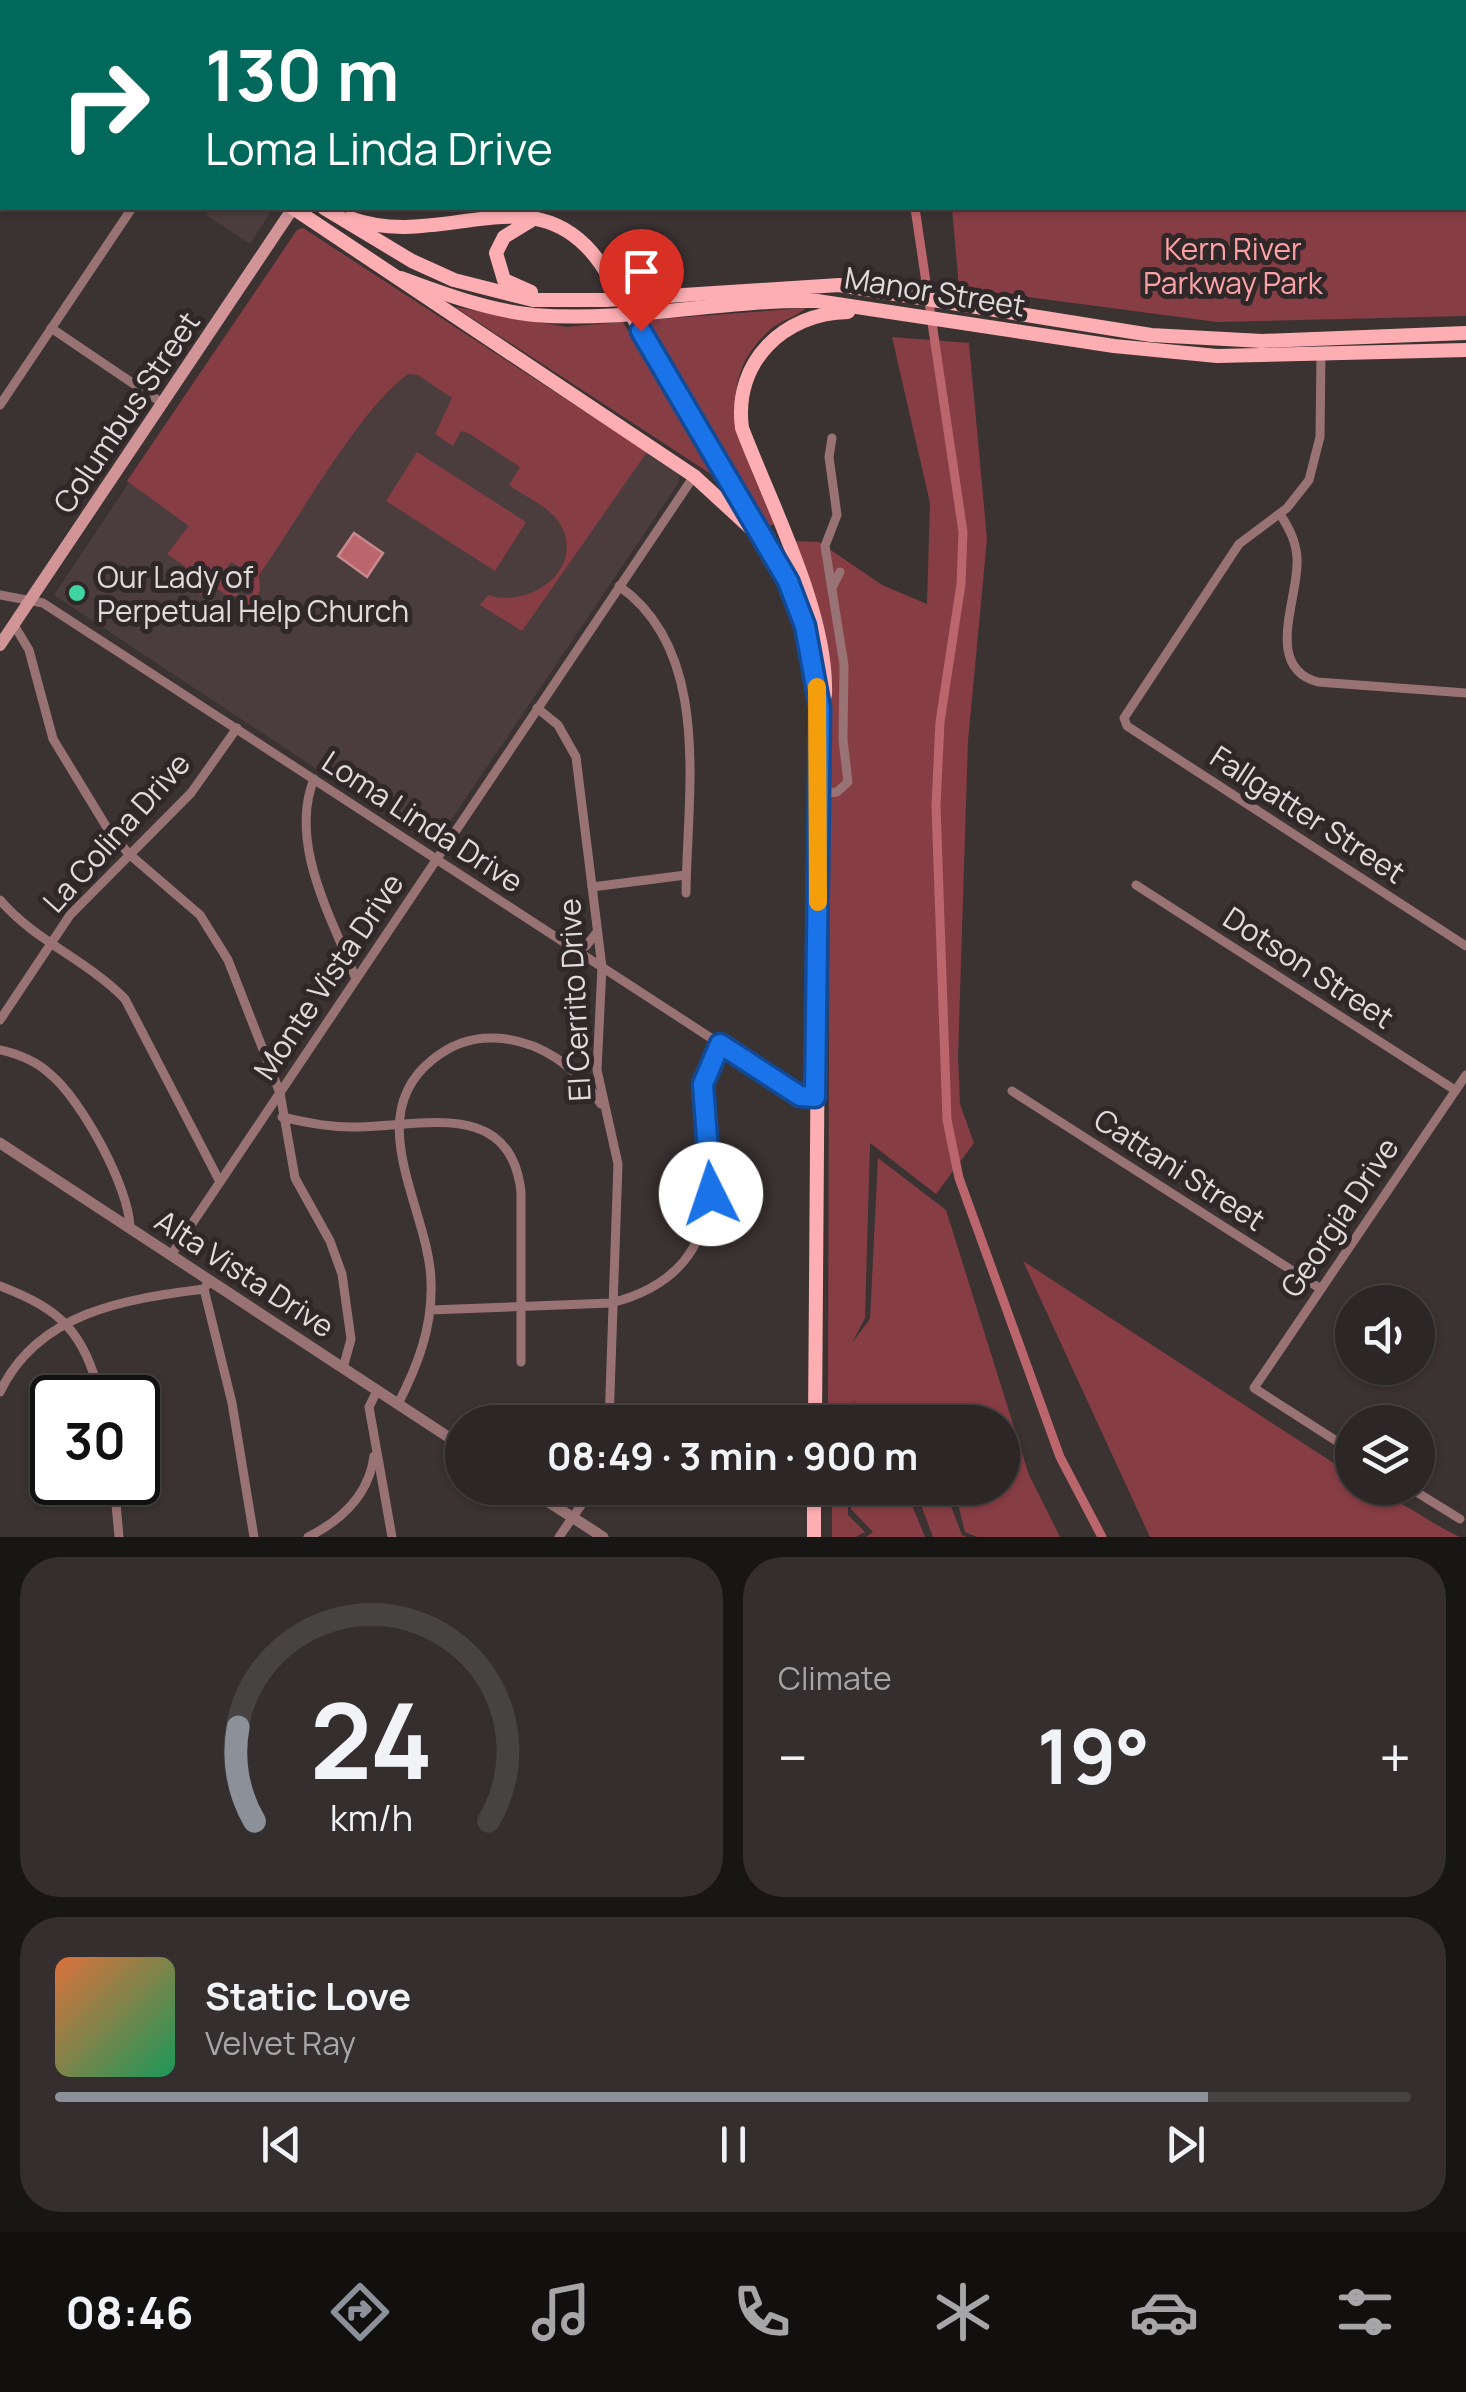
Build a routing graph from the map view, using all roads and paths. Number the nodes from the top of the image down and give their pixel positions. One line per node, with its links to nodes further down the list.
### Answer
1 (131, 210): 10 (street)
2 (292, 210): 15 (main road, Columbus Street)
3 (296, 210): 7 (main road)
4 (328, 210): 8 (main road, Manor Street)
5 (331, 210): 6 (main road)
6 (536, 218): 8 (main road); 20 (main road, bridge)
7 (402, 278): 9 (main road, Manor Street); 18 (main road)
8 (569, 301): 12 (main road, Manor Street)
9 (869, 308): 14 (main road, Manor Street); 32 (main road)
10 (51, 328): 15 (street); 16 (street)
11 (1466, 333): 12 (main road, Manor Street)
12 (1320, 339): 14 (street)
13 (1466, 350): 14 (main road, Manor Street)
14 (1322, 356): 19 (street)
15 (162, 403): 25 (main road, Columbus Street)
16 (0, 405)
17 (832, 438): 23 (street)
18 (694, 476): 20 (main road); 22 (street, Monte Vista Drive)
19 (1280, 514): 28 (street); 43 (street, Fallgatter Street)
20 (770, 548): 32 (main road)
21 (840, 572): 23 (street)
22 (619, 586): 29 (street, Monte Vista Drive); 35 (street)
23 (832, 586): 32 (street)
24 (0, 594): 25 (street, Loma Linda Drive)
25 (31, 600): 26 (main road, Columbus Street); 30 (street, Loma Linda Drive)
26 (14, 624): 27 (main road, Columbus Street); 33 (street)
27 (0, 645)
28 (1466, 693)
29 (537, 708): 34 (street, Monte Vista Drive); 37 (street, El Cerrito Drive)
30 (237, 728): 31 (street, Loma Linda Drive); 33 (street, La Colina Drive)
31 (314, 779): 34 (street, Loma Linda Drive); 45 (street)
32 (820, 790): 53 (main road)
33 (129, 854): 41 (street, La Colina Drive); 52 (street)
34 (436, 860): 42 (street, Loma Linda Drive); 45 (street, Monte Vista Drive)
35 (686, 875): 37 (street); 38 (street)
36 (1136, 885): 50 (street, Dotson Street)
37 (592, 886): 40 (street, El Cerrito Drive)
38 (686, 894)
39 (0, 900): 41 (street)
40 (597, 929): 42 (street); 44 (street, El Cerrito Drive)
41 (51, 943): 46 (street, La Colina Drive); 58 (street)
42 (570, 946): 44 (street, Loma Linda Drive)
43 (1466, 946)
44 (602, 967): 47 (street, Loma Linda Drive); 54 (street, El Cerrito Drive)
45 (356, 979): 52 (street, Monte Vista Drive)
46 (0, 1020)
47 (720, 1044): 53 (street, Loma Linda Drive); 64 (street)
48 (0, 1050): 59 (street)
49 (1466, 1075): 50 (street, Georgia Drive)
50 (1456, 1090): 63 (street, Georgia Drive)
51 (1012, 1091): 63 (street, Cattani Street)
52 (280, 1093): 55 (street); 58 (street, Monte Vista Drive)
53 (815, 1097): 75 (main road)
54 (606, 1115): 56 (street); 64 (street, El Cerrito Drive)
55 (282, 1117): 56 (street); 69 (street)
56 (398, 1125): 65 (street); 66 (street)
57 (0, 1143): 59 (street, Alta Vista Drive)
58 (220, 1182): 60 (street, Monte Vista Drive)
59 (130, 1227): 60 (street, Alta Vista Drive)
60 (171, 1255): 61 (street, Alta Vista Drive)
61 (207, 1285): 67 (street); 69 (street, Alta Vista Drive); 87 (street)
62 (0, 1286): 67 (street)
63 (1321, 1289): 78 (street, Georgia Drive)
64 (611, 1304): 65 (street); 74 (street, El Cerrito Drive)
65 (521, 1307): 66 (street); 68 (street)
66 (430, 1310): 73 (street)
67 (64, 1322): 70 (street); 72 (street)
68 (521, 1362)
69 (343, 1368): 71 (street, Alta Vista Drive)
70 (92, 1375)
71 (377, 1391): 73 (street, Alta Vista Drive); 77 (street)
72 (0, 1392)
73 (398, 1404): 76 (street, Alta Vista Drive)
74 (609, 1405)
75 (815, 1405)
76 (445, 1435)
77 (373, 1438): 88 (street); 89 (street)
78 (1335, 1440)
79 (1435, 1504): 85 (street)
80 (116, 1505): 86 (street)
81 (553, 1505): 84 (street)
82 (580, 1505): 84 (street)
83 (814, 1505): 92 (main road)
84 (572, 1517): 90 (street); 91 (street)
85 (1460, 1519)
86 (119, 1537)
87 (254, 1537)
88 (308, 1537)
89 (392, 1537)
90 (558, 1537)
91 (603, 1537)
92 (814, 1537)

